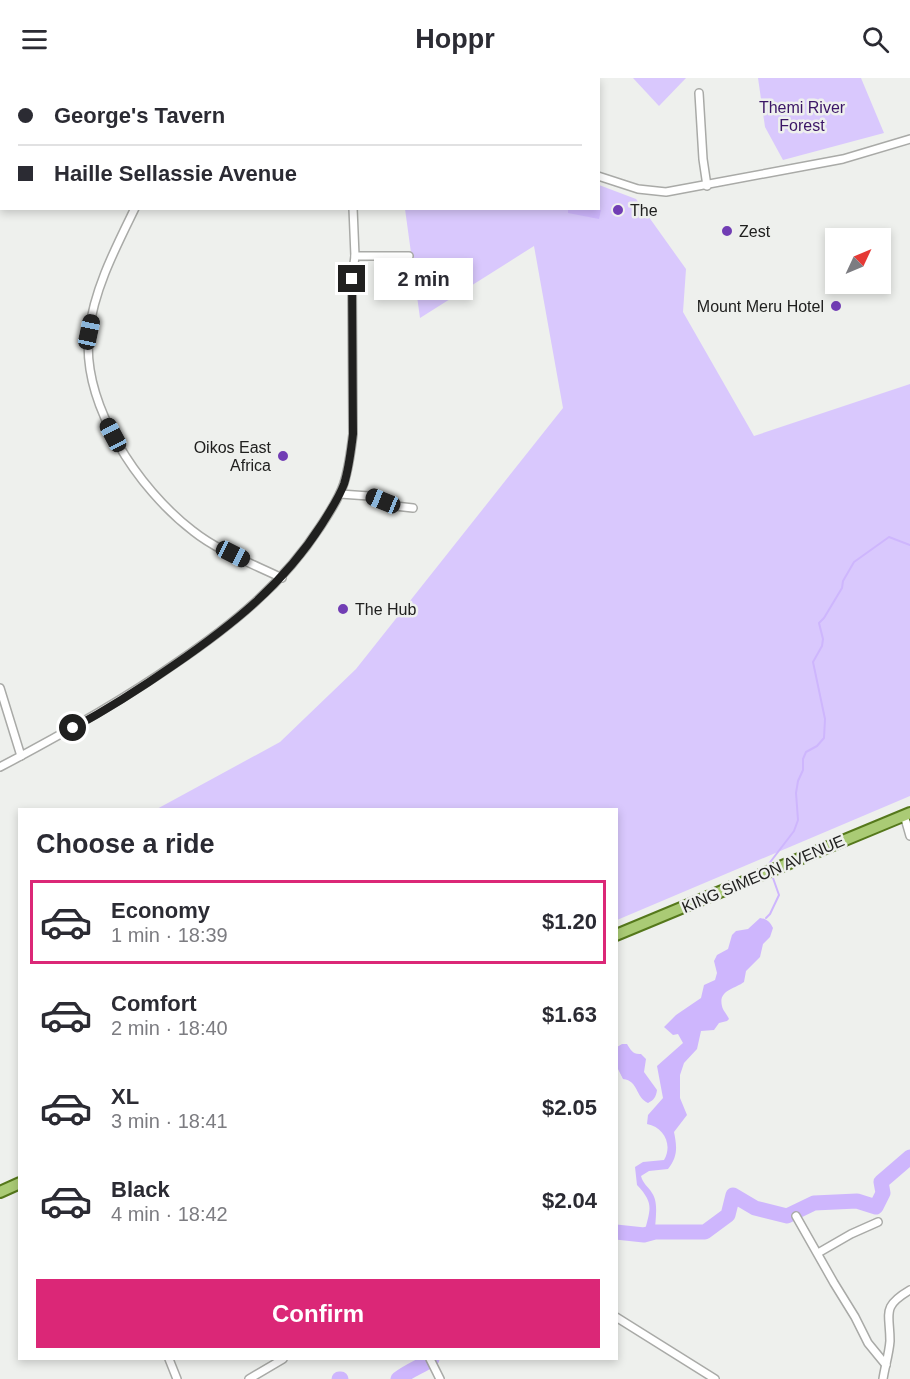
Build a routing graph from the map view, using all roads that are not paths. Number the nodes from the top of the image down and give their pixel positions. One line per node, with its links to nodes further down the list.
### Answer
1 (699, 93): 4 (street)
2 (910, 139): 4 (street)
3 (600, 177): 4 (street)
4 (707, 186)
5 (134, 210): 11 (street)
6 (353, 210): 7 (street)
7 (355, 256): 8 (street); 9 (street)
8 (409, 256)
9 (340, 494): 10 (street); 11 (street)
10 (413, 508)
11 (282, 578): 13 (street)
12 (0, 688): 13 (street)
13 (21, 756): 14 (street)
14 (0, 767)
15 (907, 814): 16 (street); 17 (main road, KING SIMEON AVENUE)
16 (910, 836)
17 (618, 933)
18 (18, 1184): 19 (main road)
19 (0, 1192)
20 (796, 1216): 22 (street)
21 (878, 1221): 22 (street)
22 (818, 1253): 28 (street)
23 (910, 1290): 28 (street)
24 (618, 1318): 32 (street)
25 (169, 1360): 29 (street)
26 (281, 1360): 30 (street)
27 (430, 1360): 31 (street)
28 (886, 1365): 33 (street)
29 (177, 1379)
30 (249, 1379)
31 (440, 1379)
32 (715, 1379)
33 (883, 1379)

